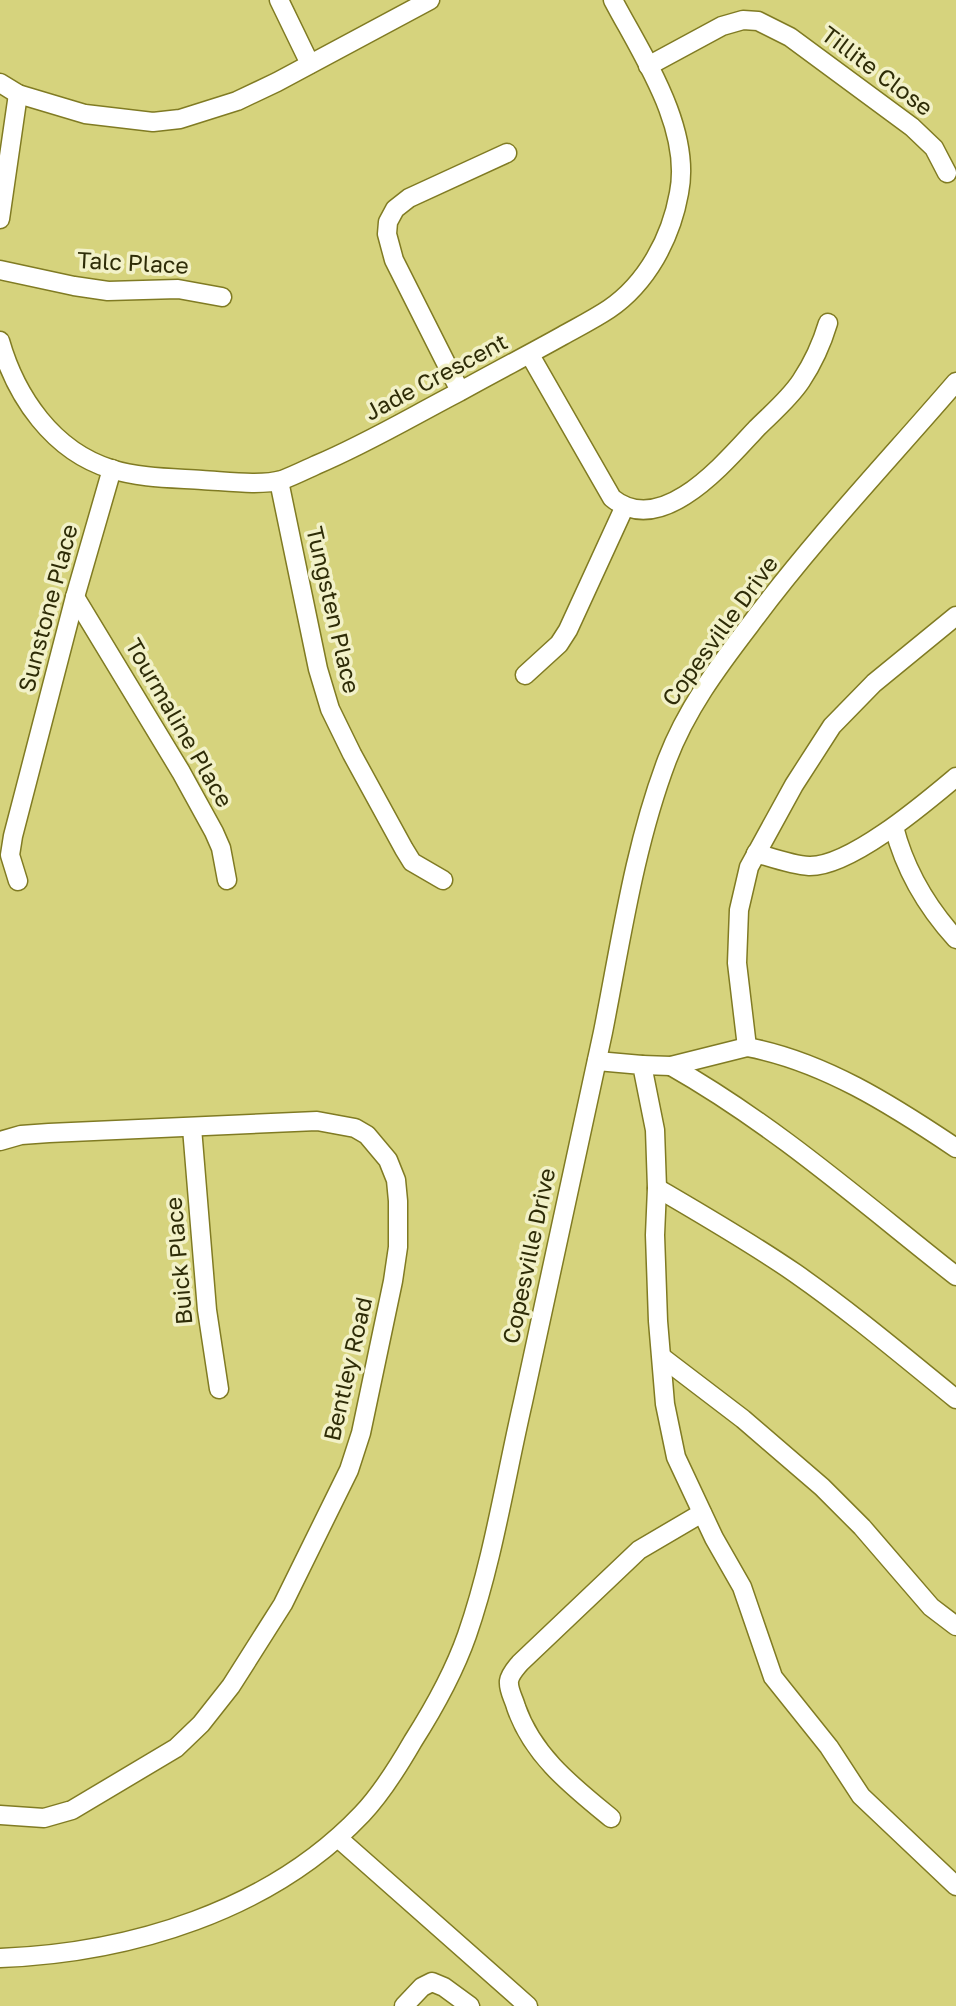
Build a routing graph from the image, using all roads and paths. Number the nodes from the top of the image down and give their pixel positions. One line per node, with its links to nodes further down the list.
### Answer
1 (279, 0): 4 (street)
2 (430, 0): 4 (street)
3 (613, 0): 5 (street, Jade Crescent)
4 (310, 64): 7 (street)
5 (648, 66): 9 (street, Tillite Close); 15 (street, Jade Crescent)
6 (0, 83): 7 (street)
7 (18, 94): 10 (street)
8 (507, 153): 17 (street)
9 (947, 173)
10 (0, 219)
11 (0, 270): 12 (street, Talc Place)
12 (222, 297)
13 (828, 323): 20 (street)
14 (0, 341): 18 (street, Jade Crescent)
15 (530, 355): 17 (street, Jade Crescent); 20 (street)
16 (956, 382): 32 (street, Copesville Drive)
17 (460, 391): 19 (street, Jade Crescent)
18 (112, 469): 19 (street, Jade Crescent); 21 (street, Sunstone Place)
19 (279, 481): 28 (street, Tungsten Place)
20 (624, 508): 23 (street)
21 (75, 597): 27 (street, Tourmaline Place); 29 (street, Sunstone Place)
22 (956, 616): 26 (street)
23 (525, 675)
24 (956, 777): 25 (street)
25 (894, 827): 26 (street); 30 (street)
26 (756, 853): 31 (street)
27 (227, 880)
28 (443, 880)
29 (18, 881)
30 (956, 939)
31 (747, 1047): 34 (street); 37 (street)
32 (597, 1061): 33 (street); 47 (street, Copesville Drive)
33 (642, 1065): 34 (street); 38 (street)
34 (671, 1066): 39 (street)
35 (192, 1128): 36 (street, Bentley Road); 41 (street, Buick Place); 45 (street, Bentley Road)
36 (0, 1141)
37 (956, 1148)
38 (657, 1188): 40 (street); 42 (street)
39 (956, 1276)
40 (663, 1358): 43 (street); 44 (street)
41 (219, 1389)
42 (956, 1399)
43 (702, 1513): 46 (street); 48 (street)
44 (956, 1626)
45 (0, 1815)
46 (611, 1818)
47 (338, 1838): 49 (street, Copesville Drive); 52 (street)
48 (956, 1886)
49 (0, 1958)
50 (404, 2006): 51 (street)
51 (470, 2006)
52 (528, 2006)

